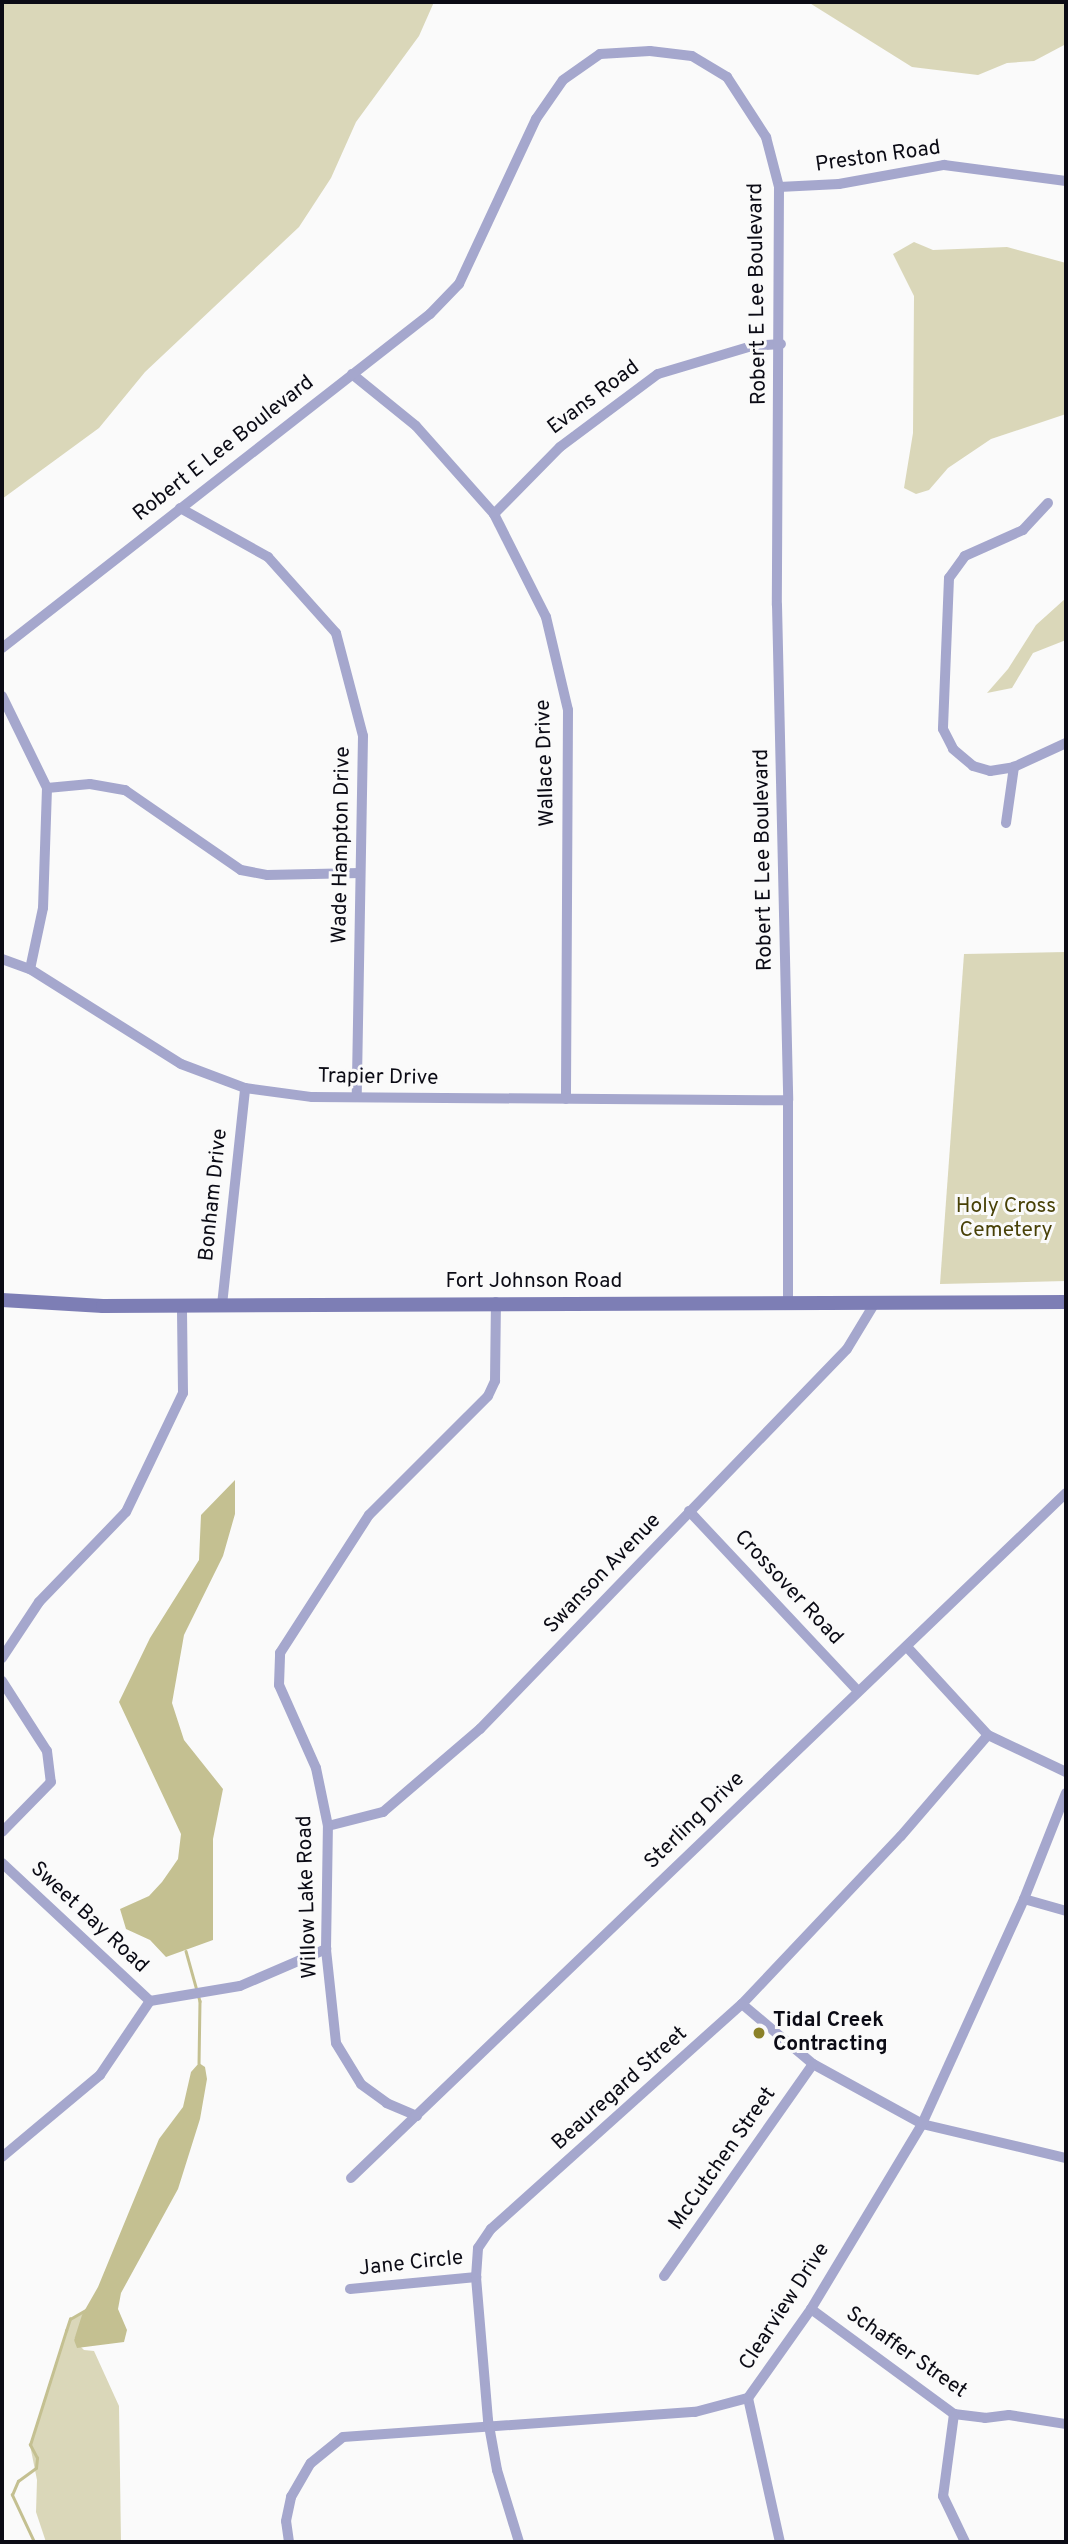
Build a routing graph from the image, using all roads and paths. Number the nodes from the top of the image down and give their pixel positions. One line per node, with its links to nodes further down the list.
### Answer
1 (1066, 181): 2 (street, Preston Road)
2 (779, 187): 3 (street, Robert E Lee Boulevard); 4 (street, Robert E Lee Boulevard)
3 (781, 344): 7 (street, Evans Road); 20 (street, Robert E Lee Boulevard)
4 (352, 374): 6 (street, Robert E Lee Boulevard); 7 (street, Wallace Drive)
5 (1048, 503): 11 (street)
6 (180, 508): 8 (street, Robert E Lee Boulevard); 14 (street, Wade Hampton Drive)
7 (494, 514): 19 (street, Wallace Drive)
8 (2, 648)
9 (2, 696): 12 (street)
10 (1066, 743): 11 (street)
11 (1014, 767): 13 (street)
12 (47, 788): 14 (street); 16 (street)
13 (1006, 823)
14 (360, 873): 18 (street, Wade Hampton Drive)
15 (2, 959): 16 (street, Trapier Drive)
16 (30, 970): 17 (street, Trapier Drive)
17 (245, 1088): 18 (street, Trapier Drive); 24 (street, Bonham Drive)
18 (357, 1097): 19 (street, Trapier Drive)
19 (566, 1099): 20 (street, Trapier Drive)
20 (788, 1100): 25 (street, Robert E Lee Boulevard)
21 (2, 1300): 26 (street, Fort Johnson Road)
22 (1066, 1302): 27 (street, Fort Johnson Road)
23 (496, 1303): 24 (street, Fort Johnson Road); 25 (street, Fort Johnson Road); 37 (street, Willow Lake Road)
24 (222, 1305): 26 (street, Fort Johnson Road)
25 (788, 1305): 27 (street, Fort Johnson Road)
26 (182, 1306): 31 (street)
27 (873, 1306): 29 (street, Swanson Avenue)
28 (1066, 1493): 30 (street, Sterling Drive)
29 (689, 1511): 33 (street, Crossover Road); 37 (street, Swanson Avenue)
30 (907, 1647): 33 (street, Sterling Drive); 34 (street)
31 (2, 1658)
32 (2, 1681): 38 (street)
33 (858, 1691): 46 (street, Sterling Drive)
34 (988, 1735): 35 (street); 44 (street, Beauregard Street)
35 (1066, 1772)
36 (1066, 1793): 40 (street, Clearview Drive)
37 (328, 1826): 42 (street, Willow Lake Road)
38 (2, 1832)
39 (2, 1863): 43 (street, Sweet Bay Road)
40 (1024, 1899): 41 (street); 47 (street, Clearview Drive)
41 (1066, 1911)
42 (326, 1949): 43 (street); 46 (street, Willow Lake Road)
43 (150, 2001): 48 (street)
44 (742, 2004): 45 (street); 52 (street, Beauregard Street)
45 (813, 2064): 47 (street); 51 (street, McCutchen Street)
46 (416, 2116): 50 (street, Sterling Drive)
47 (922, 2124): 49 (street); 54 (street, Clearview Drive)
48 (2, 2157)
49 (1066, 2158)
50 (351, 2178)
51 (664, 2276)
52 (476, 2277): 53 (street, Jane Circle); 58 (street, Beauregard Street)
53 (350, 2289)
54 (811, 2309): 55 (street, Clearview Drive); 56 (street, Schaffer Street)
55 (748, 2398): 58 (street, Clearview Drive); 61 (street)
56 (954, 2414): 57 (street, Schaffer Street); 62 (street)
57 (1066, 2424)
58 (489, 2426): 59 (street, Clearview Drive); 60 (street, Beauregard Street)
59 (289, 2542)
60 (519, 2542)
61 (780, 2542)
62 (965, 2542)

